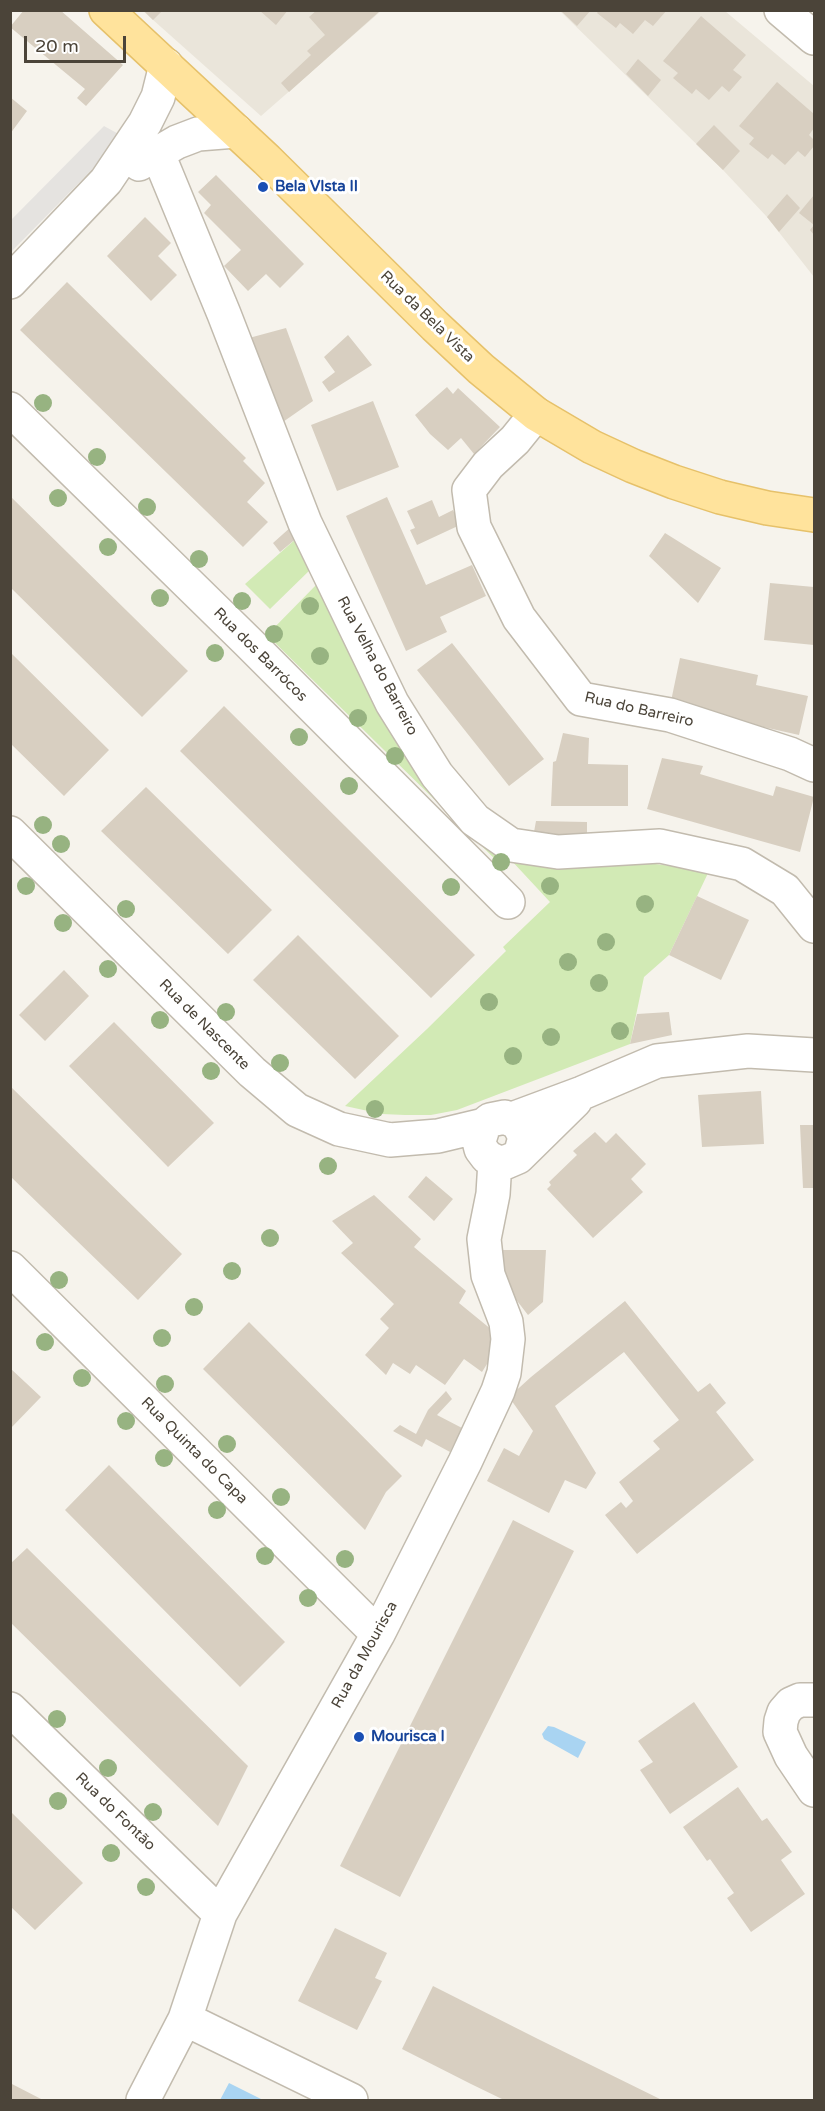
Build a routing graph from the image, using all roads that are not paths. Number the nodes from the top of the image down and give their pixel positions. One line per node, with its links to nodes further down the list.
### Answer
1 (106, 10): 4 (main road, Rua da Bela Vista)
2 (781, 10): 3 (street)
3 (814, 38)
4 (166, 65): 5 (main road, Rua da Bela Vista); 7 (street)
5 (236, 131): 6 (street); 10 (main road, Rua da Bela Vista)
6 (158, 154): 7 (street); 15 (street, Rua Velha do Barreiro)
7 (106, 182): 8 (street)
8 (10, 282)
9 (10, 409): 14 (street, Rua dos Barrócos)
10 (536, 414): 11 (main road, Rua da Bela Vista); 12 (street, Rua do Barreiro)
11 (814, 515)
12 (814, 765)
13 (10, 833): 17 (street, Rua de Nascente)
14 (508, 902)
15 (814, 926)
16 (814, 1055): 17 (street)
17 (501, 1144): 19 (street, Rua da Mourisca)
18 (10, 1268): 19 (street, Rua Quinta do Capa)
19 (378, 1634): 23 (street, Rua da Mourisca)
20 (814, 1700): 22 (street)
21 (10, 1709): 23 (street, Rua do Fontão)
22 (814, 1790)
23 (220, 1914): 24 (street, Rua da Mourisca)
24 (185, 2019): 25 (street, Rua da Mourisca); 26 (street)
25 (143, 2100)
26 (351, 2100)

